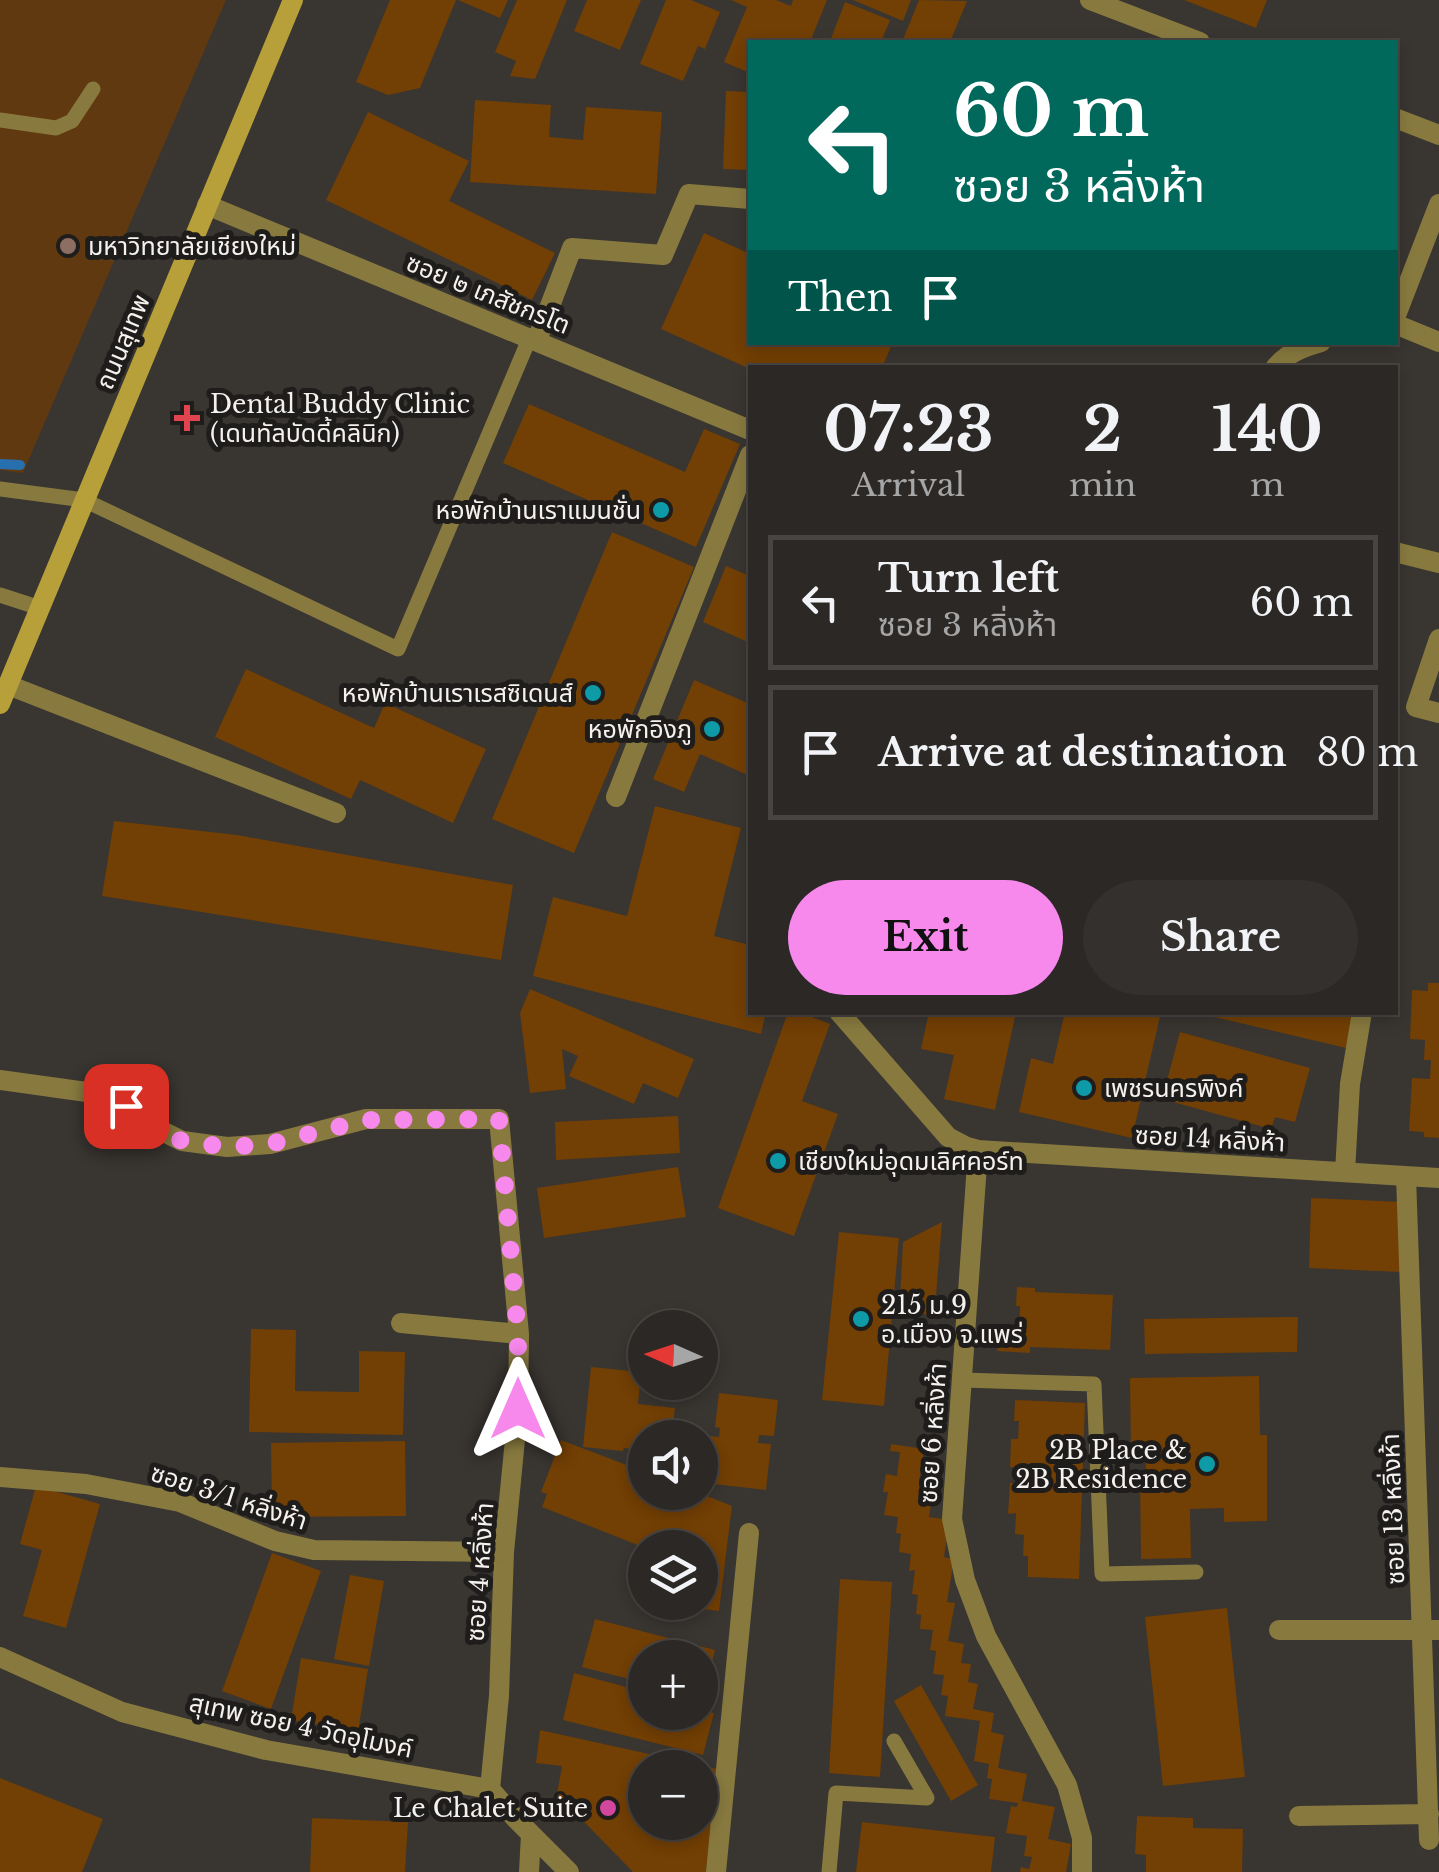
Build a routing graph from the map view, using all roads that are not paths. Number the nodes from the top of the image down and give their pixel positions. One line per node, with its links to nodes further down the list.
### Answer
1 (293, 0): 10 (main road, ถนนสุเทพ)
2 (1090, 0): 3 (street)
3 (1195, 40)
4 (93, 89): 6 (lane)
5 (1398, 119): 7 (street)
6 (0, 120)
7 (1439, 136)
8 (748, 199): 13 (street)
9 (1439, 204): 11 (street)
10 (207, 205): 13 (street, ซอย ๒ เภสัชกรโต); 20 (main road, ถนนสุเทพ)
11 (1398, 313)
12 (1398, 322): 14 (street)
13 (533, 339): 17 (street, ซอย ๒ เภสัชกรโต); 20 (lane)
14 (1439, 342)
15 (1312, 345): 16 (street)
16 (1277, 365)
17 (748, 429)
18 (748, 461): 28 (street)
19 (0, 489): 20 (lane)
20 (84, 500): 24 (main road, ถนนสุเทพ)
21 (1398, 553): 22 (street)
22 (1439, 563)
23 (0, 595): 24 (lane)
24 (40, 608): 26 (main road, ถนนสุเทพ)
25 (1439, 639): 27 (street)
26 (4, 694): 29 (street)
27 (1439, 713)
28 (616, 797)
29 (336, 813)
30 (842, 1015): 33 (street)
31 (1362, 1015): 34 (street)
32 (0, 1080): 38 (street, ซอย 4 หลิ่งห้า)
33 (978, 1150): 34 (street, ซอย 14 หลิ่งห้า); 39 (street, ซอย 6 หลิ่งห้า)
34 (1345, 1172): 35 (street, ซอย 14 หลิ่งห้า)
35 (1406, 1176): 36 (street, ซอย 14 หลิ่งห้า); 40 (street, ซอย 13 หลิ่งห้า)
36 (1439, 1178)
37 (400, 1324): 38 (street)
38 (518, 1334): 44 (street, ซอย 4 หลิ่งห้า)
39 (962, 1380): 45 (lane); 59 (street, ซอย 6 หลิ่งห้า)
40 (1416, 1444): 41 (street); 47 (street, ซอย 13 หลิ่งห้า)
41 (1439, 1444)
42 (0, 1477): 44 (street, ซอย 3/1 หลิ่งห้า)
43 (748, 1533): 57 (street)
44 (504, 1552): 50 (street, ซอย 4 หลิ่งห้า)
45 (1196, 1572)
46 (1279, 1630): 47 (street)
47 (1430, 1630): 51 (street, ซอย 13 หลิ่งห้า)
48 (0, 1656): 50 (street, สุเทพ ซอย 4 วัดอุโมงค์)
49 (894, 1741): 58 (lane)
50 (490, 1789): 53 (street)
51 (1429, 1814): 52 (street); 54 (street, ซอย 13 หลิ่งห้า)
52 (1299, 1816)
53 (531, 1834): 55 (street); 56 (street)
54 (1430, 1840)
55 (529, 1872)
56 (569, 1872)
57 (716, 1872)
58 (829, 1872)
59 (1082, 1872)

